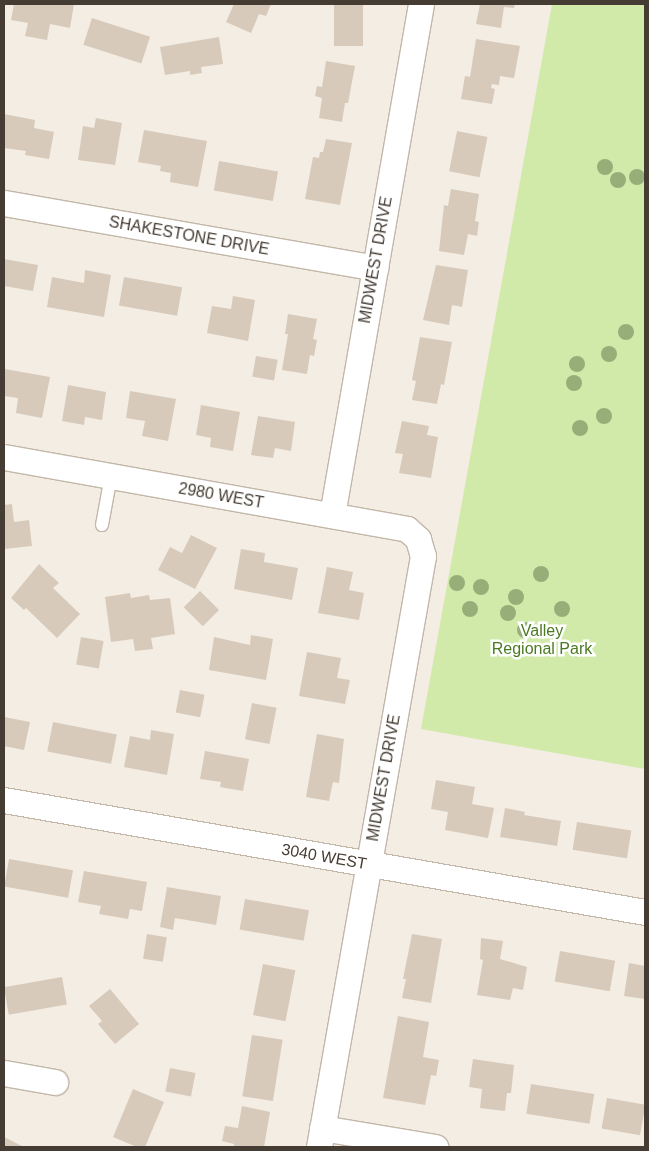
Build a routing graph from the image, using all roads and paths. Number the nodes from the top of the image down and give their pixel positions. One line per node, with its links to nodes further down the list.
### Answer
1 (421, 4): 3 (street, MIDWEST DRIVE)
2 (4, 203): 3 (street, SHAKESTONE DRIVE)
3 (375, 268): 6 (street, MIDWEST DRIVE)
4 (4, 457): 5 (street, 2980 WEST)
5 (111, 476): 6 (street, 2980 WEST); 7 (lane)
6 (332, 515): 8 (street, 2980 WEST)
7 (102, 525)
8 (423, 556): 10 (street, MIDWEST DRIVE)
9 (4, 800): 10 (street, 3040 WEST)
10 (369, 864): 11 (street, 3040 WEST); 14 (street, MIDWEST DRIVE)
11 (645, 912)
12 (4, 1073): 13 (street)
13 (56, 1082)
14 (321, 1138): 15 (street)
15 (435, 1147)

